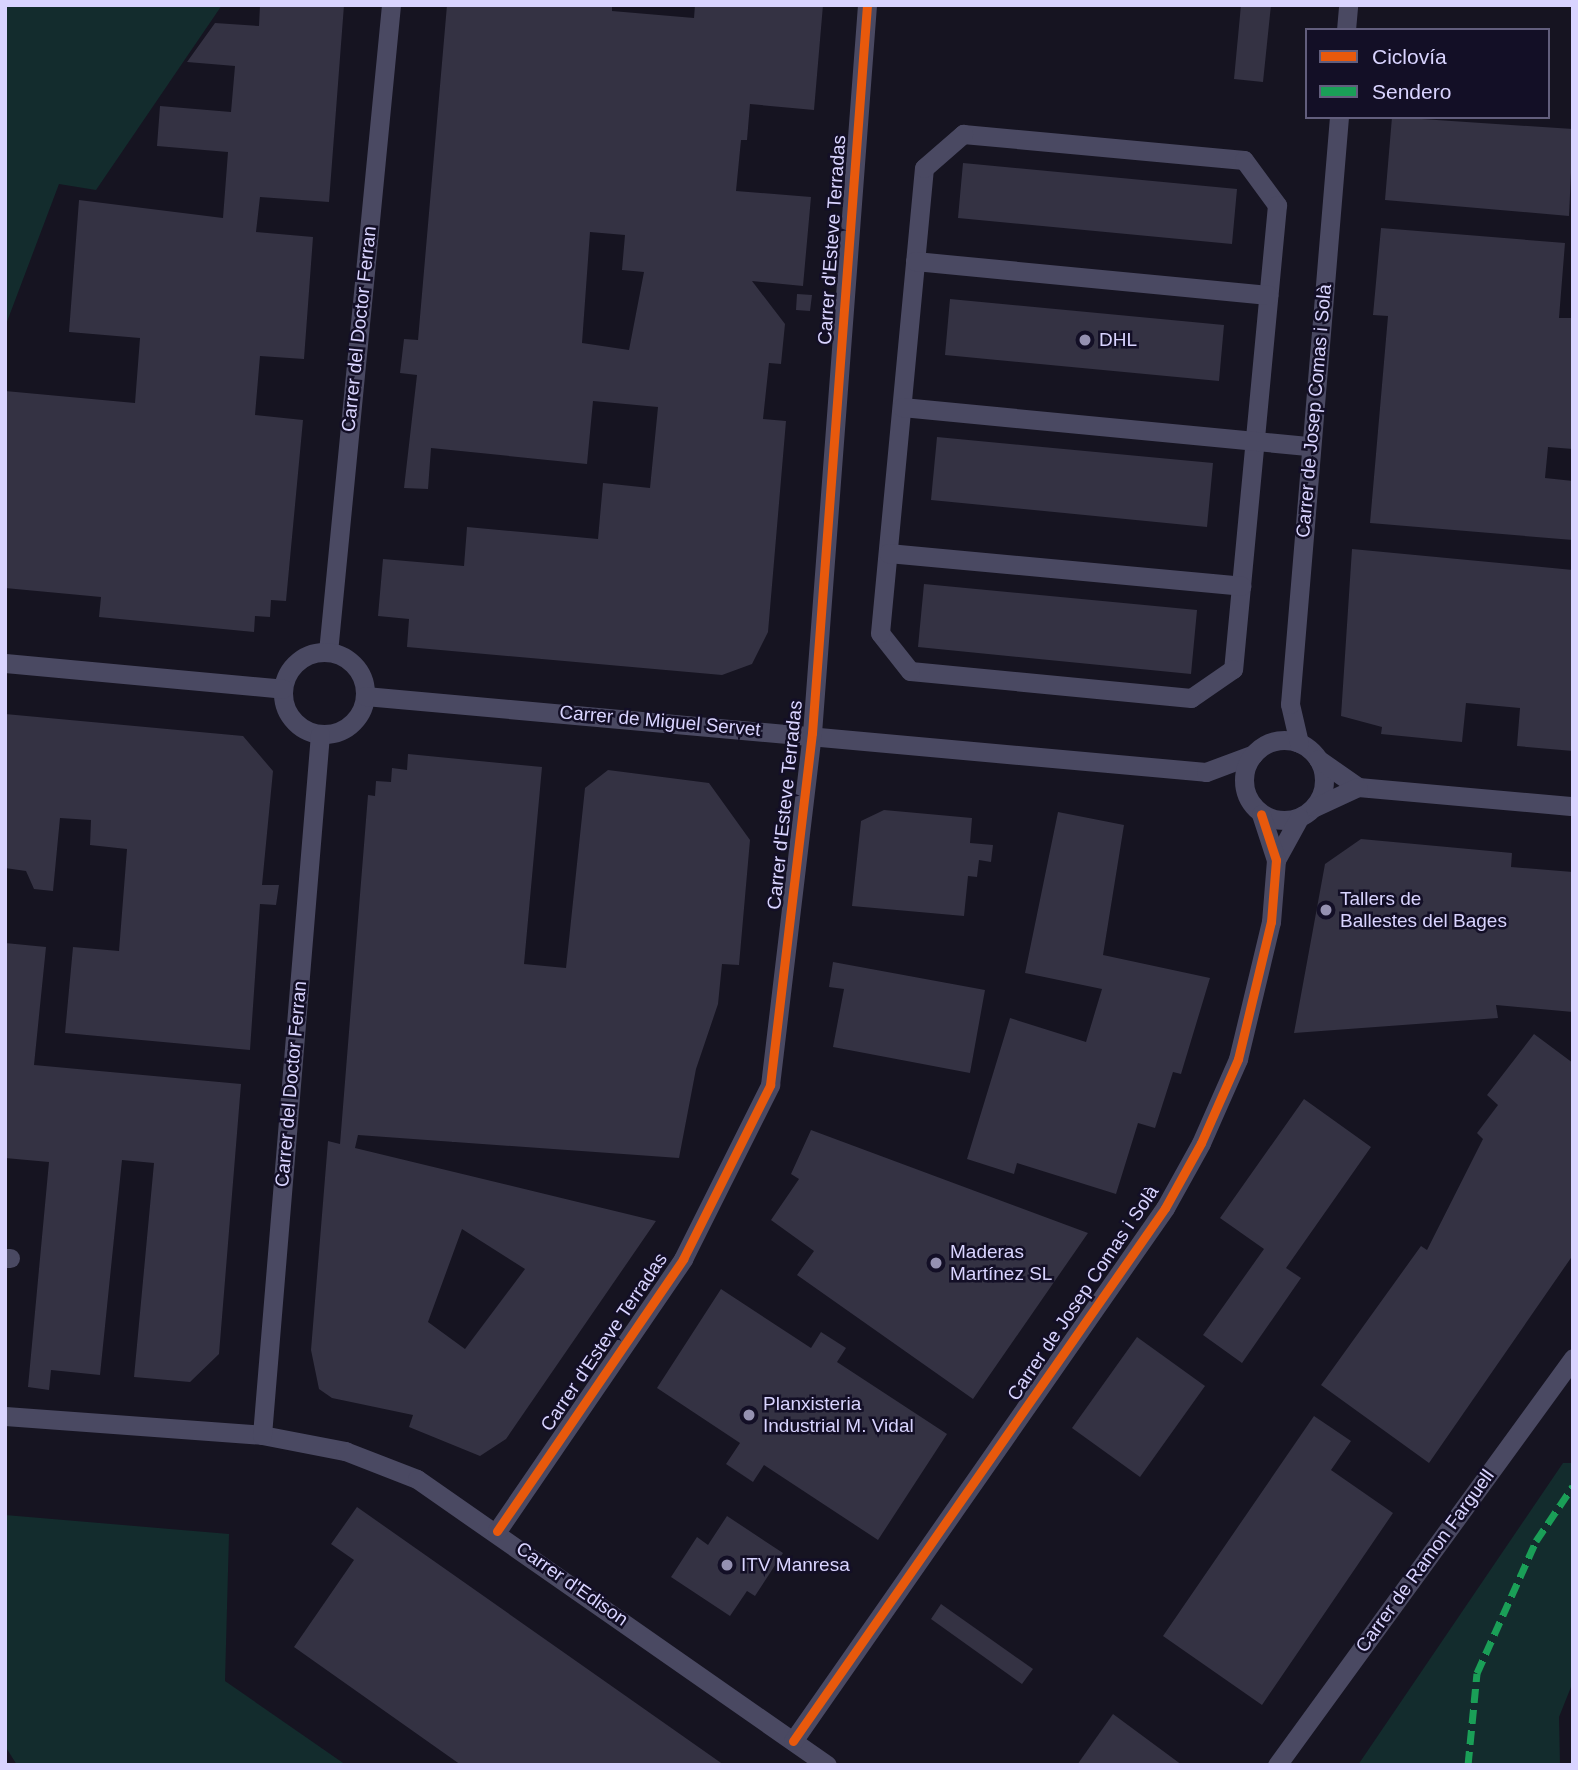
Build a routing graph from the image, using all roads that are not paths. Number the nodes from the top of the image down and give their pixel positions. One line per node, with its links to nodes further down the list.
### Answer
1 (391, 5): 13 (street, Carrer del Doctor Ferran)
2 (867, 5): 18 (street, Carrer d'Esteve Terradas)
3 (1348, 5): 4 (street)
4 (1346, 28)
5 (1339, 119): 10 (street, Carrer de Josep Comas i Solà)
6 (915, 261): 7 (street); 7 (street); 8 (street)
7 (1268, 295): 9 (street)
8 (902, 407): 9 (street); 11 (street)
9 (1255, 440): 10 (street); 12 (street)
10 (1310, 446): 17 (street, Carrer de Josep Comas i Solà)
11 (888, 553): 12 (street); 12 (street)
12 (1241, 586)
13 (328, 652): 15 (street); 16 (street)
14 (5, 663): 15 (street)
15 (283, 689): 19 (street)
16 (365, 696): 18 (street, Carrer de Miguel Servet); 19 (street)
17 (1290, 704): 20 (street, Carrer de Josep Comas i Solà); 21 (street, Carrer de Josep Comas i Solà)
18 (812, 733): 24 (street, Carrer de Miguel Servet); 34 (street, Carrer d'Esteve Terradas)
19 (320, 734): 33 (street, Carrer del Doctor Ferran)
20 (1274, 741): 21 (street); 22 (street)
21 (1299, 743): 23 (street)
22 (1254, 754): 24 (street, Carrer de Miguel Servet); 26 (street)
23 (1318, 759): 25 (street); 28 (street)
24 (1206, 772): 26 (street, Carrer de Miguel Servet)
25 (1358, 787): 27 (street); 28 (street)
26 (1245, 789): 29 (street)
27 (1573, 806)
28 (1307, 812): 29 (street); 30 (street, Carrer de Josep Comas i Solà)
29 (1261, 814): 30 (street, Carrer de Josep Comas i Solà)
30 (1276, 860): 35 (street, Carrer de Josep Comas i Solà)
31 (1573, 1358): 37 (street, Carrer de Ramon Farguell)
32 (5, 1416): 33 (street, Carrer d'Edison)
33 (262, 1435): 34 (street, Carrer d'Edison)
34 (497, 1531): 35 (street, Carrer d'Edison)
35 (793, 1741): 36 (street, Carrer d'Edison)
36 (827, 1765)
37 (1277, 1765)

